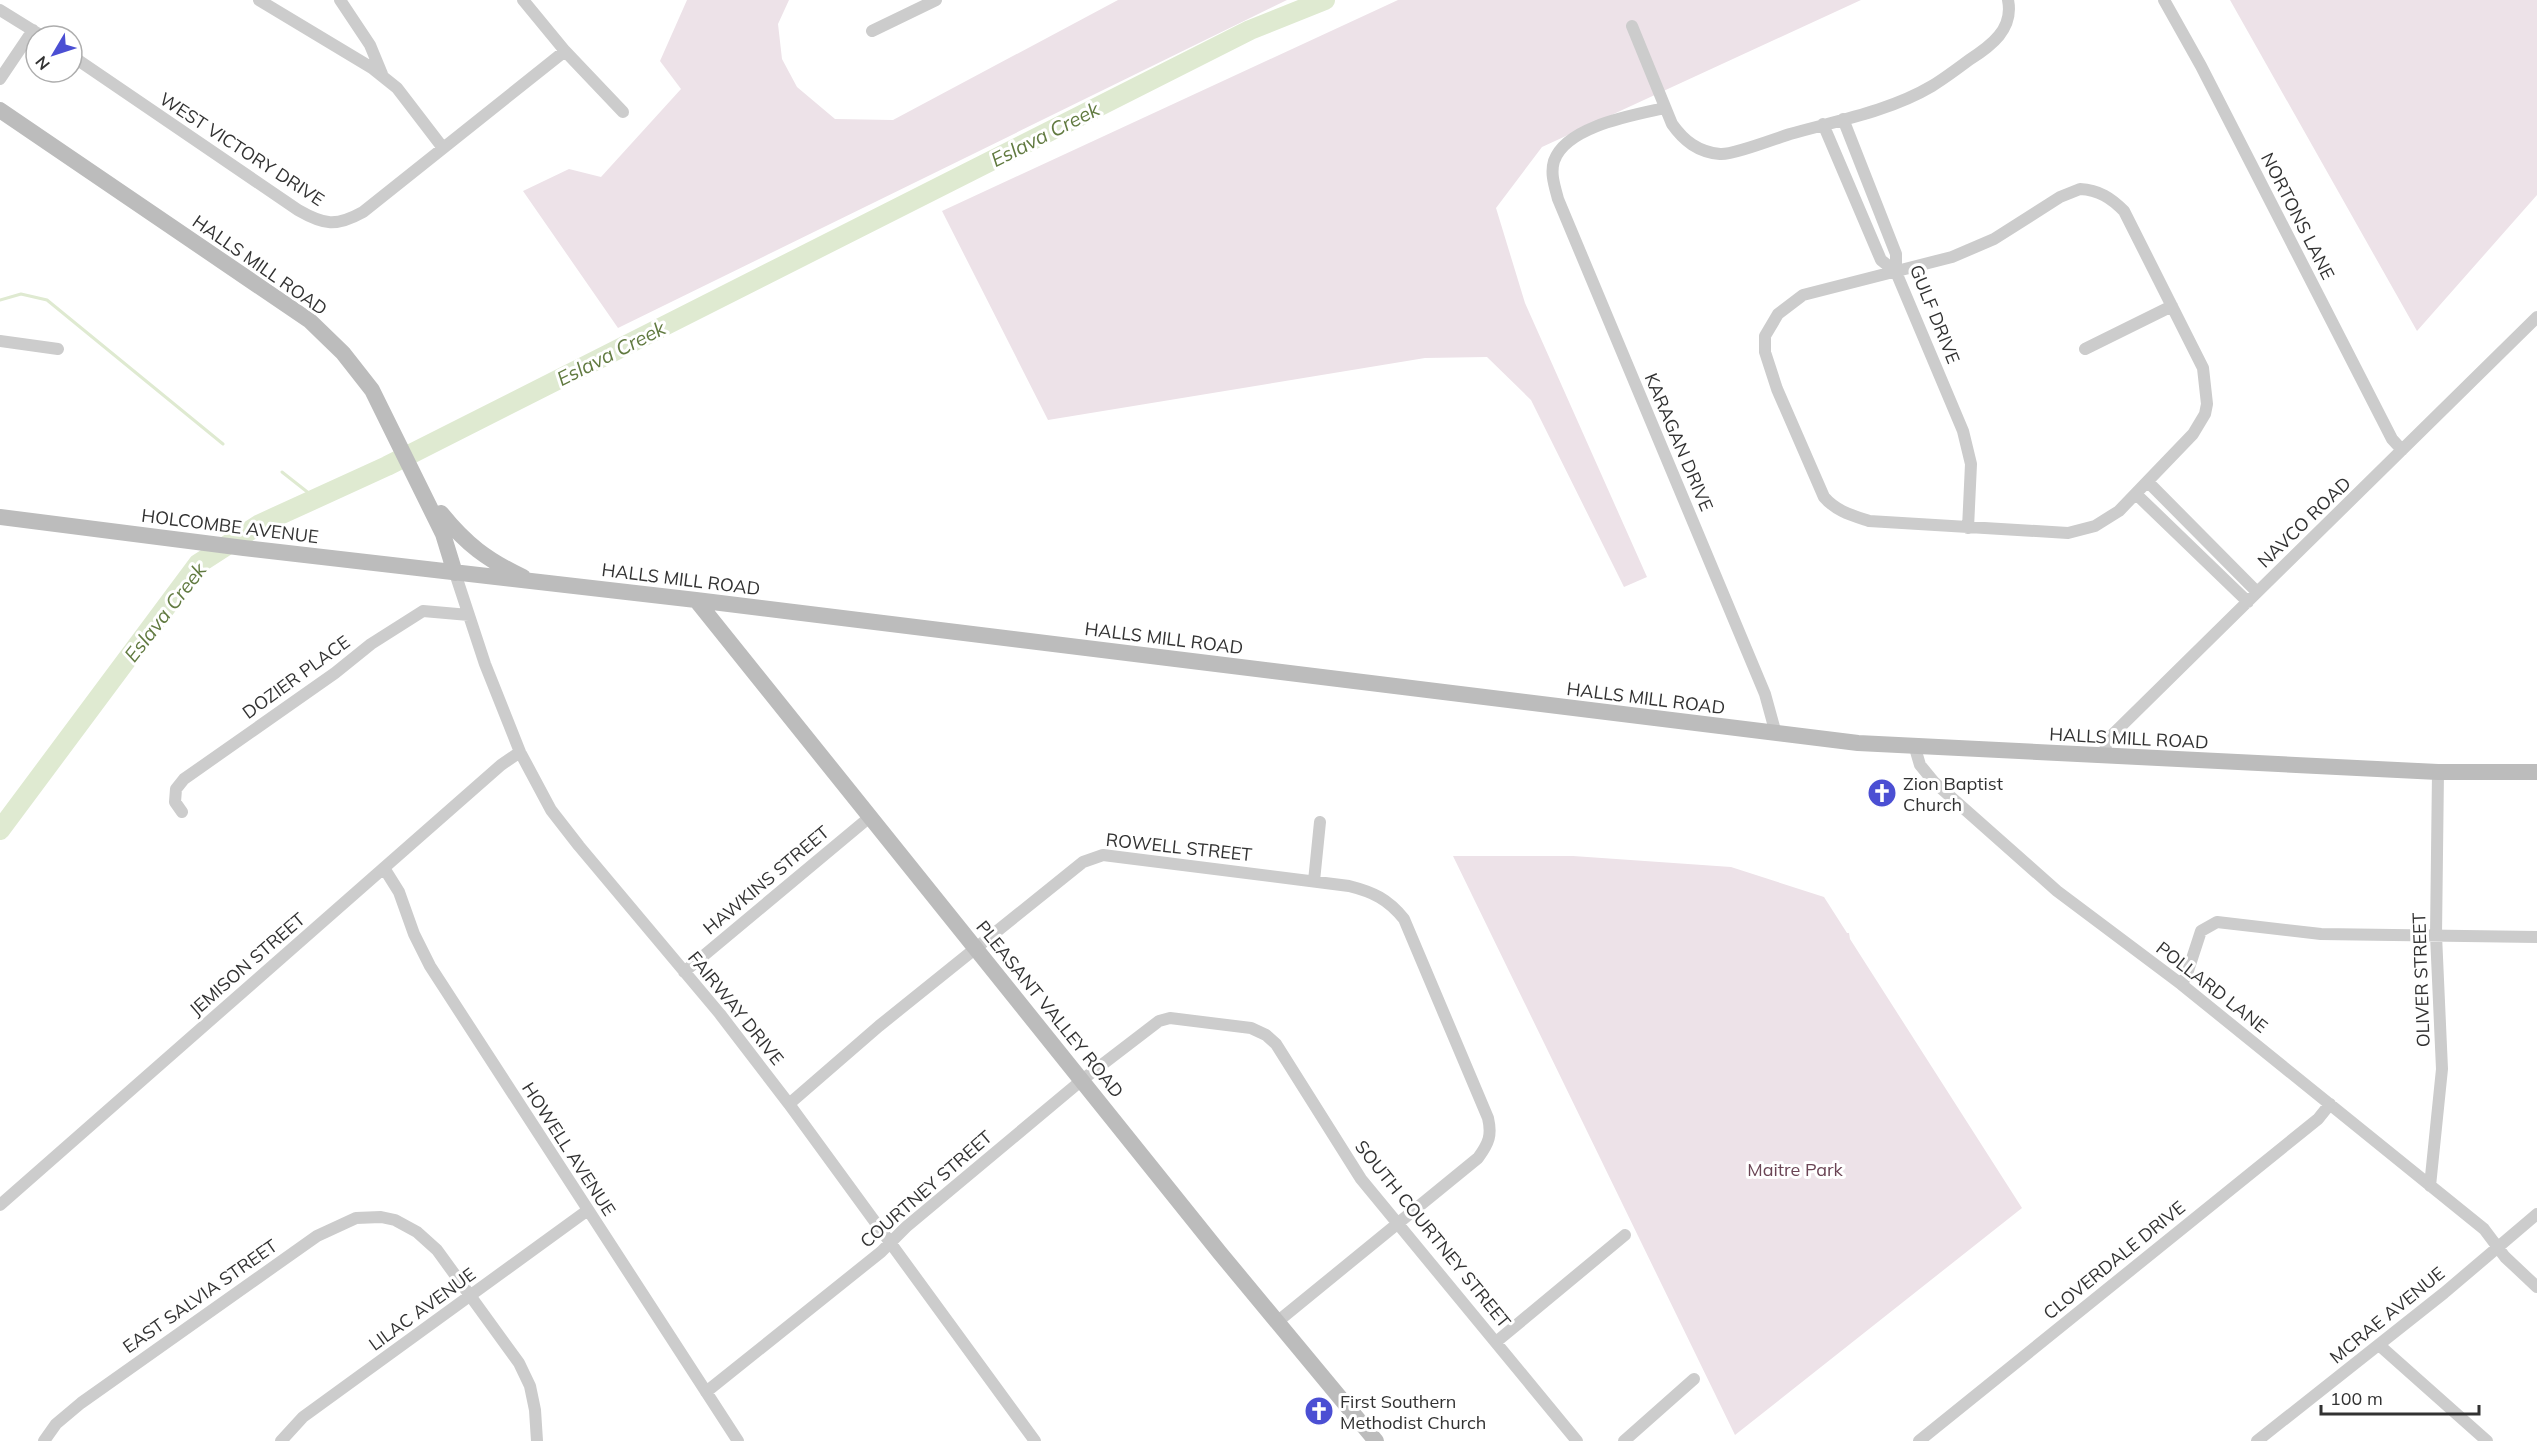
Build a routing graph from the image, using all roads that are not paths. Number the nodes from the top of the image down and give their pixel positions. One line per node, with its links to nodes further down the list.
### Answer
1 (259, 0): 14 (street)
2 (340, 0): 14 (street)
3 (523, 0): 12 (street)
4 (936, 0): 10 (street)
5 (2008, 0): 19 (street)
6 (2169, 2): 30 (street, NORTONS LANE)
7 (0, 10): 8 (street)
8 (24, 25)
9 (1632, 26): 16 (street)
10 (872, 32)
11 (24, 50): 15 (street)
12 (564, 51): 18 (street); 21 (street, WEST VICTORY DRIVE)
13 (84, 64): 21 (street, WEST VICTORY DRIVE)
14 (384, 77): 21 (street)
15 (0, 79)
16 (1665, 108): 20 (street); 42 (street, KARAGAN DRIVE)
17 (0, 110): 32 (street, HALLS MILL ROAD)
18 (623, 112)
19 (1843, 119): 20 (street); 22 (street, GULF DRIVE)
20 (1823, 124): 23 (street)
21 (443, 148)
22 (1874, 199): 23 (street); 24 (street, GULF DRIVE)
23 (1858, 206): 24 (street)
24 (1896, 272): 25 (street); 35 (street, GULF DRIVE); 35 (street)
25 (2172, 306): 29 (street); 31 (street)
26 (2537, 316): 30 (street, NAVCO ROAD)
27 (0, 341): 28 (street)
28 (58, 349)
29 (2085, 349)
30 (2402, 450): 38 (street, NAVCO ROAD)
31 (2148, 482): 33 (street); 38 (street)
32 (420, 487): 36 (street, HALLS MILL ROAD); 37 (street)
33 (2136, 494): 35 (street); 40 (street)
34 (0, 517): 36 (street, HOLCOMBE AVENUE)
35 (1968, 528)
36 (455, 573): 37 (street, HALLS MILL ROAD); 41 (street, FAIRWAY DRIVE)
37 (535, 582): 39 (street, HALLS MILL ROAD)
38 (2258, 592): 40 (street, NAVCO ROAD)
39 (696, 600): 42 (street, HALLS MILL ROAD); 49 (street, PLEASANT VALLEY ROAD)
40 (2248, 602): 45 (street, NAVCO ROAD)
41 (470, 615): 44 (street, FAIRWAY DRIVE); 48 (street, DOZIER PLACE)
42 (1776, 734): 43 (street, HALLS MILL ROAD)
43 (1915, 748): 45 (street, HALLS MILL ROAD); 57 (street, POLLARD LANE)
44 (520, 752): 51 (street, JEMISON STREET); 56 (street, FAIRWAY DRIVE)
45 (2103, 756): 46 (street, HALLS MILL ROAD)
46 (2438, 772): 47 (street, HALLS MILL ROAD); 53 (street, OLIVER STREET)
47 (2537, 772)
48 (182, 812)
49 (871, 816): 55 (street, PLEASANT VALLEY ROAD); 56 (street, HAWKINS STREET)
50 (1320, 822): 52 (street)
51 (384, 868): 62 (street, JEMISON STREET); 63 (street, HOWELL AVENUE)
52 (1314, 881): 55 (street, ROWELL STREET); 65 (street, ROWELL STREET)
53 (2436, 935): 54 (street); 57 (street); 61 (street, OLIVER STREET)
54 (2537, 937)
55 (976, 947): 58 (street, PLEASANT VALLEY ROAD); 59 (street, ROWELL STREET)
56 (684, 972): 59 (street, FAIRWAY DRIVE)
57 (2181, 984): 60 (street, POLLARD LANE)
58 (1082, 1080): 65 (street, SOUTH COURTNEY STREET); 67 (street, COURTNEY STREET); 71 (street, PLEASANT VALLEY ROAD)
59 (789, 1104): 67 (street, FAIRWAY DRIVE)
60 (2330, 1104): 61 (street, POLLARD LANE); 84 (street, CLOVERDALE DRIVE)
61 (2430, 1186): 68 (street, POLLARD LANE)
62 (0, 1205)
63 (588, 1210): 70 (street, LILAC AVENUE); 75 (street, HOWELL AVENUE)
64 (2537, 1214): 68 (street, MCRAE AVENUE)
65 (1398, 1224): 71 (street, ROWELL STREET); 72 (street, SOUTH COURTNEY STREET)
66 (1625, 1235): 72 (street)
67 (891, 1242): 75 (street, COURTNEY STREET); 80 (street, FAIRWAY DRIVE)
68 (2498, 1247): 69 (street, POLLARD LANE); 73 (street, MCRAE AVENUE)
69 (2537, 1287)
70 (470, 1296): 76 (street, EAST SALVIA STREET); 77 (street, LILAC AVENUE); 78 (street)
71 (1277, 1322): 81 (street, PLEASANT VALLEY ROAD)
72 (1496, 1342): 82 (street, SOUTH COURTNEY STREET)
73 (2379, 1345): 85 (street, MCRAE AVENUE); 86 (street)
74 (1694, 1379): 83 (street)
75 (706, 1392): 79 (street, HOWELL AVENUE)
76 (44, 1441)
77 (281, 1441)
78 (537, 1441)
79 (738, 1441)
80 (1035, 1441)
81 (1376, 1441)
82 (1577, 1441)
83 (1624, 1441)
84 (1919, 1441)
85 (2257, 1441)
86 (2487, 1441)

